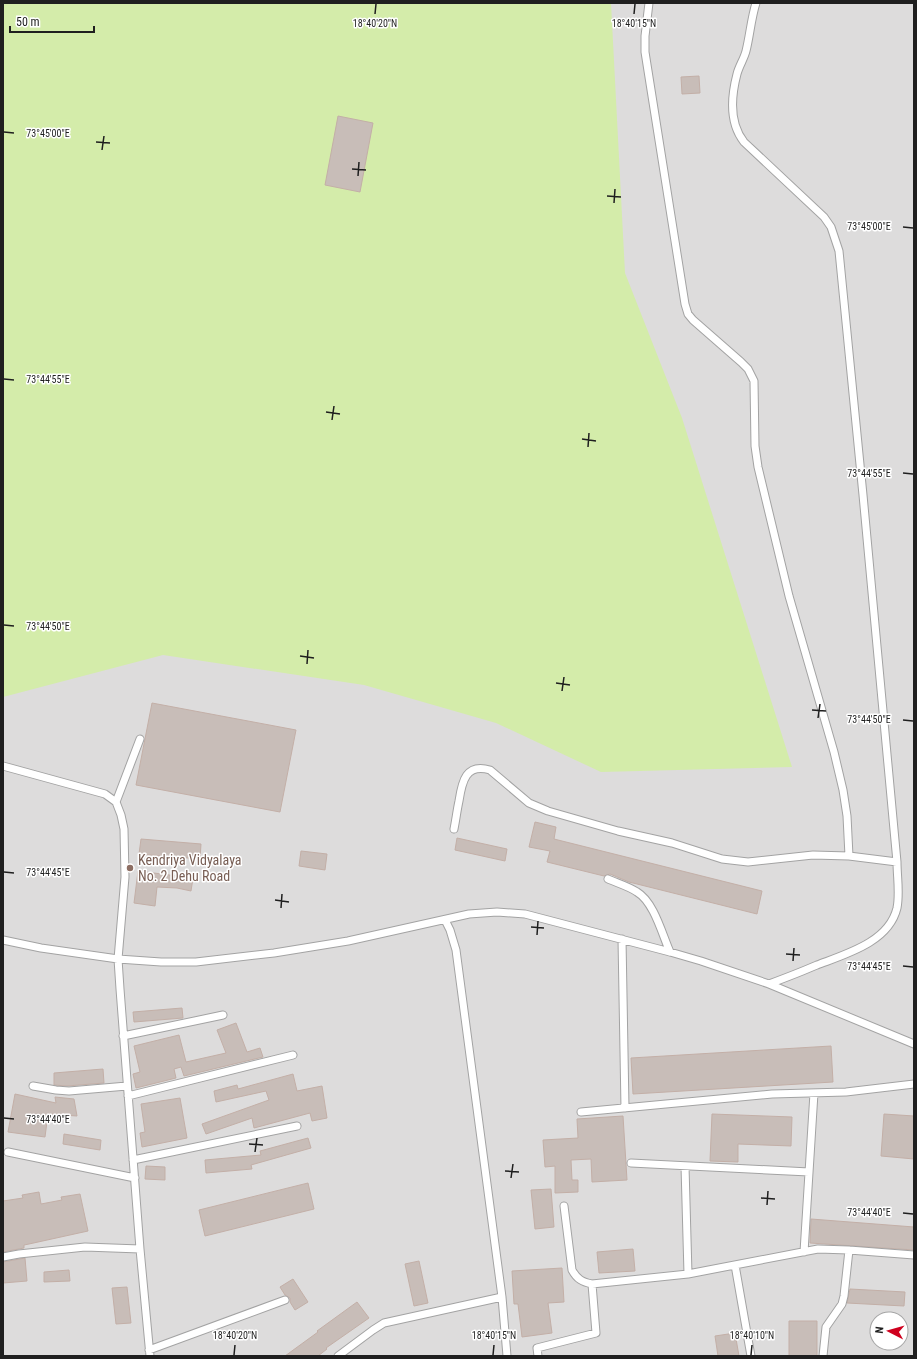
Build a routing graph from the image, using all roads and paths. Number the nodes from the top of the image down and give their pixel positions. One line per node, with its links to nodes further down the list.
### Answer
1 (648, 3): 7 (lane)
2 (756, 3): 8 (lane)
3 (140, 739): 5 (lane)
4 (3, 766): 5 (lane)
5 (116, 802): 14 (lane)
6 (454, 829): 7 (lane)
7 (849, 856): 8 (lane)
8 (897, 862): 15 (lane)
9 (608, 879): 13 (lane)
10 (445, 920): 11 (lane); 14 (lane); 43 (lane)
11 (622, 939): 13 (lane); 25 (lane)
12 (3, 940): 14 (lane)
13 (670, 952): 15 (lane)
14 (118, 959): 17 (lane)
15 (769, 984): 18 (lane)
16 (223, 1015): 17 (lane)
17 (123, 1036): 22 (lane)
18 (914, 1044)
19 (293, 1055): 24 (lane)
20 (914, 1084): 23 (lane)
21 (33, 1086): 22 (lane)
22 (127, 1086): 24 (lane)
23 (814, 1093): 25 (lane); 32 (lane)
24 (128, 1096): 29 (lane)
25 (625, 1108): 26 (lane)
26 (581, 1112)
27 (297, 1126): 29 (lane)
28 (8, 1152): 33 (lane)
29 (133, 1160): 33 (lane)
30 (631, 1163): 31 (lane)
31 (685, 1166): 32 (lane); 41 (lane)
32 (809, 1172): 37 (lane)
33 (135, 1178): 35 (lane)
34 (564, 1206): 42 (lane)
35 (140, 1249): 39 (lane); 45 (lane)
36 (849, 1250): 37 (lane); 38 (lane); 50 (lane)
37 (804, 1252): 40 (lane)
38 (914, 1255)
39 (3, 1257)
40 (735, 1265): 41 (lane); 49 (lane)
41 (688, 1274): 42 (lane)
42 (592, 1284): 48 (lane)
43 (502, 1297): 46 (lane); 47 (lane)
44 (285, 1300): 45 (lane)
45 (149, 1353)
46 (338, 1356)
47 (507, 1356)
48 (538, 1356)
49 (751, 1356)
50 (823, 1356)

